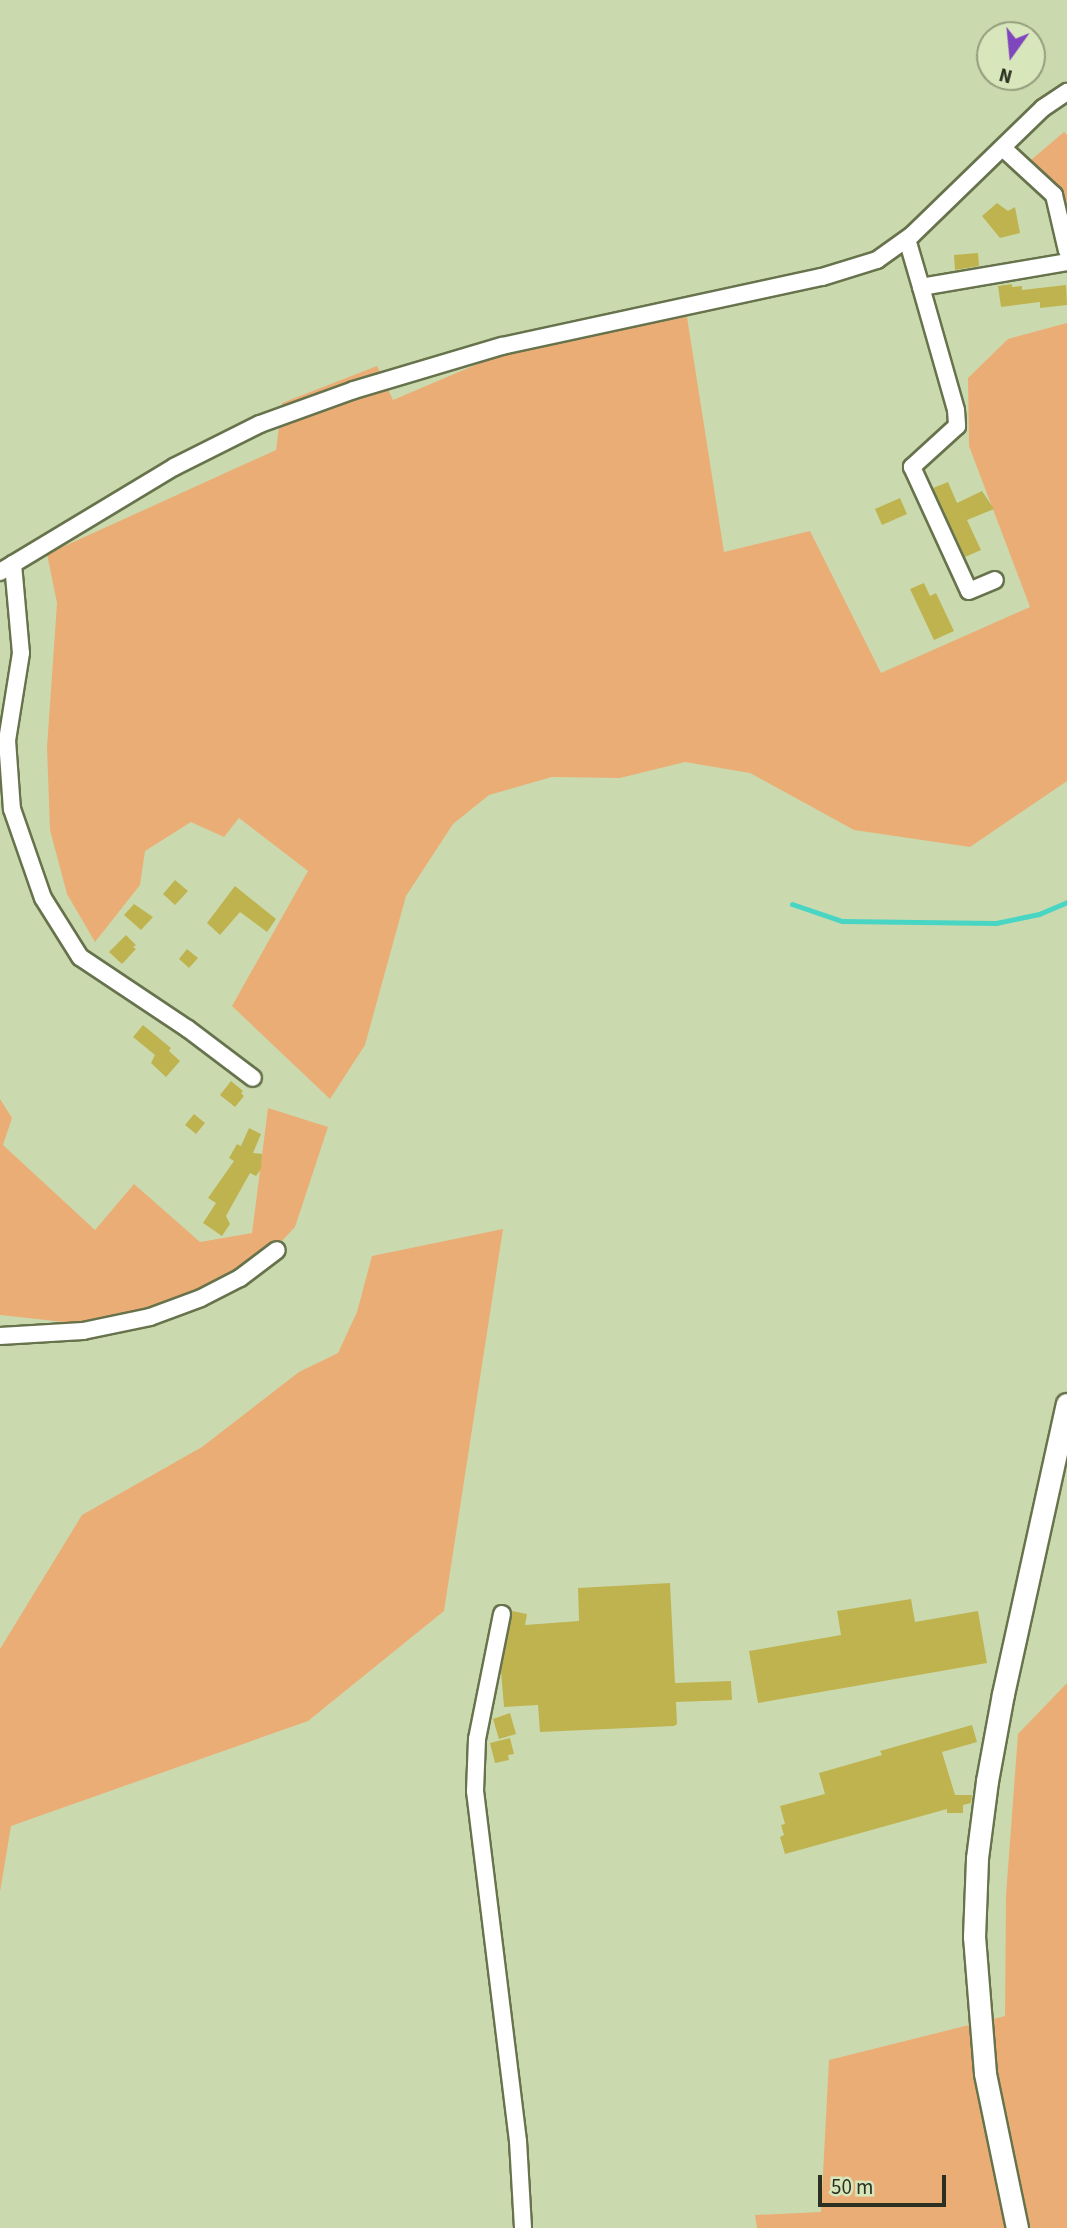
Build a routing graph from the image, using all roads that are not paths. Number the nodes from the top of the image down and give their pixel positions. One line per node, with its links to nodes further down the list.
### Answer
1 (1067, 92): 2 (street)
2 (1004, 149): 3 (street); 4 (street)
3 (907, 239): 6 (street); 7 (street)
4 (1067, 251)
5 (1067, 262): 6 (street)
6 (921, 287): 8 (street)
7 (6, 568): 9 (street)
8 (995, 580)
9 (253, 1078)
10 (278, 1250): 11 (street)
11 (0, 1336)
12 (1067, 1404): 15 (street)
13 (502, 1614): 14 (street)
14 (523, 2228)
15 (1017, 2228)

